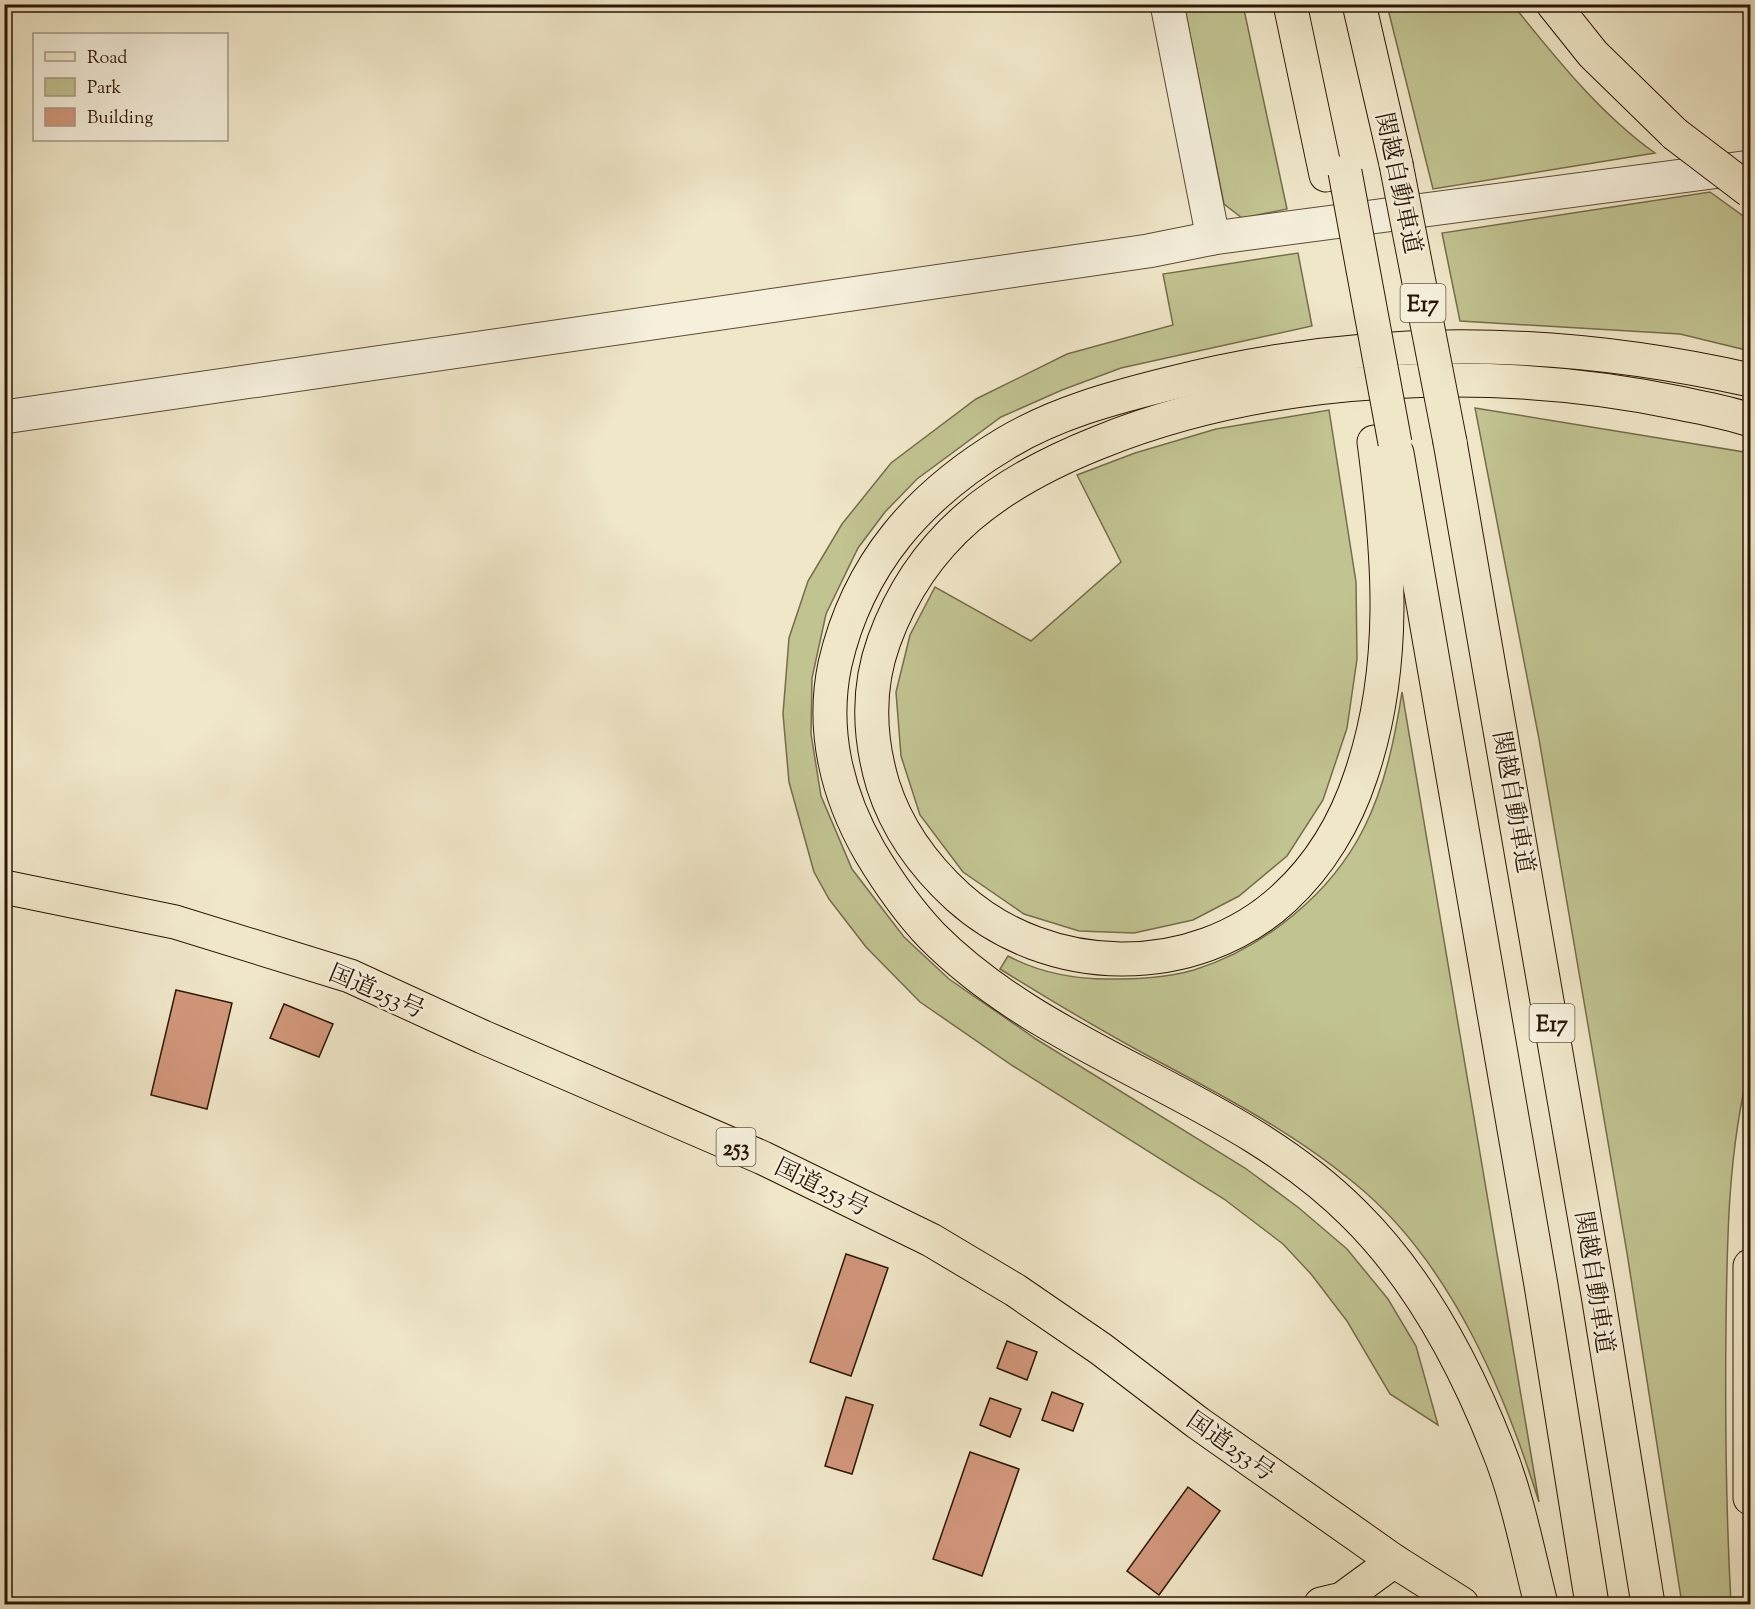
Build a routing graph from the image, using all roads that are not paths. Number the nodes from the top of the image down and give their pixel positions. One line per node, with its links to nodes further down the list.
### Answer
1 (1167, 4): 9 (street)
2 (1290, 4): 7 (main road)
3 (1305, 4): 7 (main road, 関越自動車道 / E17)
4 (1359, 4): 22 (main road, 関越自動車道 / E17, bridge)
5 (1553, 4): 8 (main road, bridge)
6 (1750, 167): 9 (street)
7 (1336, 174): 13 (main road, 関越自動車道 / E17, bridge)
8 (1750, 191)
9 (1213, 238): 11 (street)
10 (1750, 381): 20 (main road)
11 (4, 417)
12 (1750, 420): 13 (main road)
13 (1385, 442): 21 (main road, 関越自動車道 / E17)
14 (4, 887): 17 (main road, 国道253号 / 253)
15 (1750, 1266): 16 (main road)
16 (1750, 1498)
17 (1394, 1561): 18 (main road); 19 (main road, 国道253号 / 253)
18 (1321, 1605)
19 (1462, 1605)
20 (1541, 1605)
21 (1592, 1605)
22 (1648, 1605)

